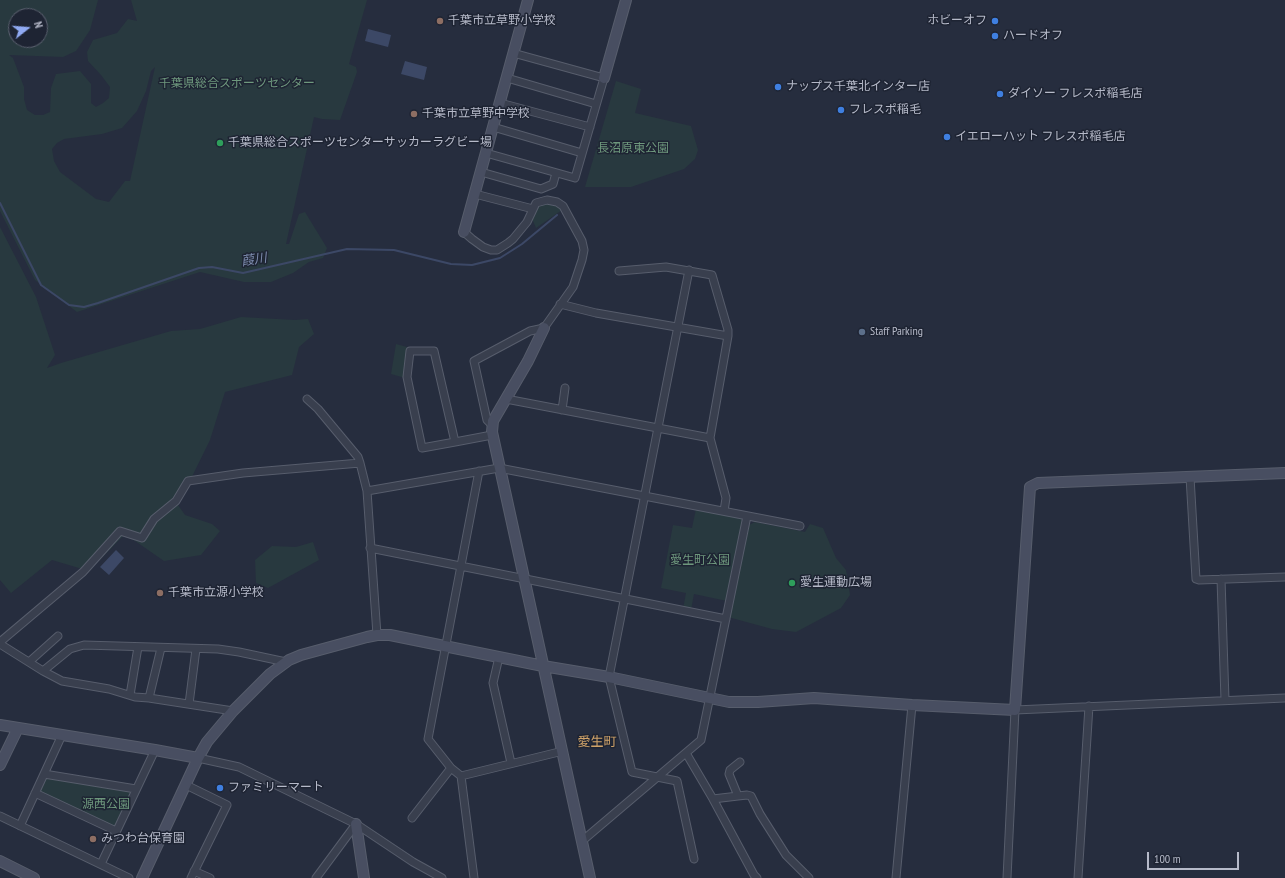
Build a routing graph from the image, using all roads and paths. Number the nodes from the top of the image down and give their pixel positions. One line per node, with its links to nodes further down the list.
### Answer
1 (528, 0): 3 (street)
2 (626, 0): 5 (street)
3 (514, 53): 4 (street); 5 (street)
4 (507, 78): 6 (street); 7 (street)
5 (604, 78): 7 (street)
6 (500, 103): 8 (street); 9 (street)
7 (596, 104): 9 (street)
8 (493, 127): 10 (street); 11 (street)
9 (590, 127): 11 (street)
10 (486, 153): 12 (street); 13 (street)
11 (582, 153): 13 (street)
12 (481, 172): 13 (street); 14 (street)
13 (556, 172)
14 (475, 194): 15 (street); 16 (street)
15 (533, 209): 16 (street); 19 (street)
16 (464, 232)
17 (689, 270): 18 (street); 20 (street); 22 (street)
18 (618, 271)
19 (560, 304): 20 (street); 21 (street)
20 (677, 327): 22 (street); 28 (street)
21 (544, 328): 25 (street); 27 (street)
22 (728, 336): 30 (street)
23 (566, 388): 26 (street)
24 (307, 399): 32 (street)
25 (506, 399): 26 (street); 27 (street)
26 (562, 410): 28 (street)
27 (492, 425): 29 (street)
28 (657, 429): 30 (street); 38 (street)
29 (492, 435): 31 (street); 33 (street)
30 (710, 438): 39 (street)
31 (455, 442): 31 (street)
32 (360, 463): 37 (street); 51 (street)
33 (499, 468): 34 (street); 38 (street); 45 (street)
34 (479, 471): 37 (street); 43 (street)
35 (1285, 472): 36 (street)
36 (1190, 477): 46 (street); 70 (street)
37 (367, 491): 42 (street)
38 (644, 495): 39 (street); 47 (street)
39 (724, 511): 40 (street)
40 (747, 516): 41 (street); 48 (street)
41 (800, 526)
42 (370, 548): 43 (street); 49 (street)
43 (461, 567): 45 (street); 52 (street)
44 (1285, 576): 46 (street)
45 (524, 579): 47 (street); 59 (street)
46 (1221, 579): 66 (street)
47 (624, 598): 48 (street); 61 (street)
48 (726, 619): 64 (street)
49 (377, 635): 52 (street); 58 (street)
50 (58, 636): 57 (street)
51 (0, 643): 57 (street)
52 (445, 646): 56 (street); 82 (street)
53 (138, 647): 54 (street); 60 (street); 62 (street)
54 (157, 648): 55 (street); 63 (street)
55 (196, 649): 58 (street); 67 (street)
56 (499, 657): 59 (street); 80 (street)
57 (29, 662): 60 (street)
58 (286, 662): 71 (street)
59 (543, 666): 61 (street); 76 (street)
60 (43, 671): 62 (street)
61 (609, 677): 64 (street); 85 (street)
62 (130, 695): 63 (street)
63 (149, 698): 67 (street)
64 (710, 698): 68 (street); 77 (street)
65 (1285, 698): 66 (street)
66 (1225, 700): 69 (street)
67 (189, 704): 71 (street)
68 (912, 705): 70 (street); 113 (street)
69 (1089, 706): 70 (street); 115 (street)
70 (1015, 710): 114 (street)
71 (233, 711): 78 (street)
72 (0, 725): 73 (street)
73 (18, 728): 74 (street); 81 (street)
74 (62, 735): 75 (street); 83 (street)
75 (155, 750): 78 (street); 87 (street)
76 (563, 751): 80 (street); 96 (street)
77 (686, 754): 85 (street); 90 (street)
78 (198, 758): 86 (street); 93 (street)
79 (740, 762): 89 (street)
80 (511, 764): 84 (street)
81 (0, 765)
82 (451, 768): 84 (street); 92 (street)
83 (44, 774): 87 (street); 88 (street)
84 (461, 776): 109 (street)
85 (657, 778): 96 (street); 97 (street)
86 (186, 784): 100 (street); 104 (street)
87 (136, 789): 95 (street)
88 (35, 792): 94 (street); 95 (street)
89 (738, 796): 90 (street); 112 (street)
90 (713, 799): 111 (street)
91 (0, 816): 94 (street)
92 (412, 818)
93 (356, 824): 101 (street); 107 (street); 108 (street)
94 (20, 826): 99 (street)
95 (116, 831): 99 (street)
96 (582, 841): 110 (street)
97 (694, 859)
98 (0, 862): 102 (street)
99 (101, 864): 103 (street)
100 (194, 871): 105 (street); 106 (street)
101 (362, 876)
102 (34, 878)
103 (129, 878)
104 (142, 878)
105 (191, 878)
106 (210, 878)
107 (316, 878)
108 (442, 878)
109 (474, 878)
110 (590, 878)
111 (757, 878)
112 (809, 878)
113 (896, 878)
114 (1007, 878)
115 (1078, 878)

